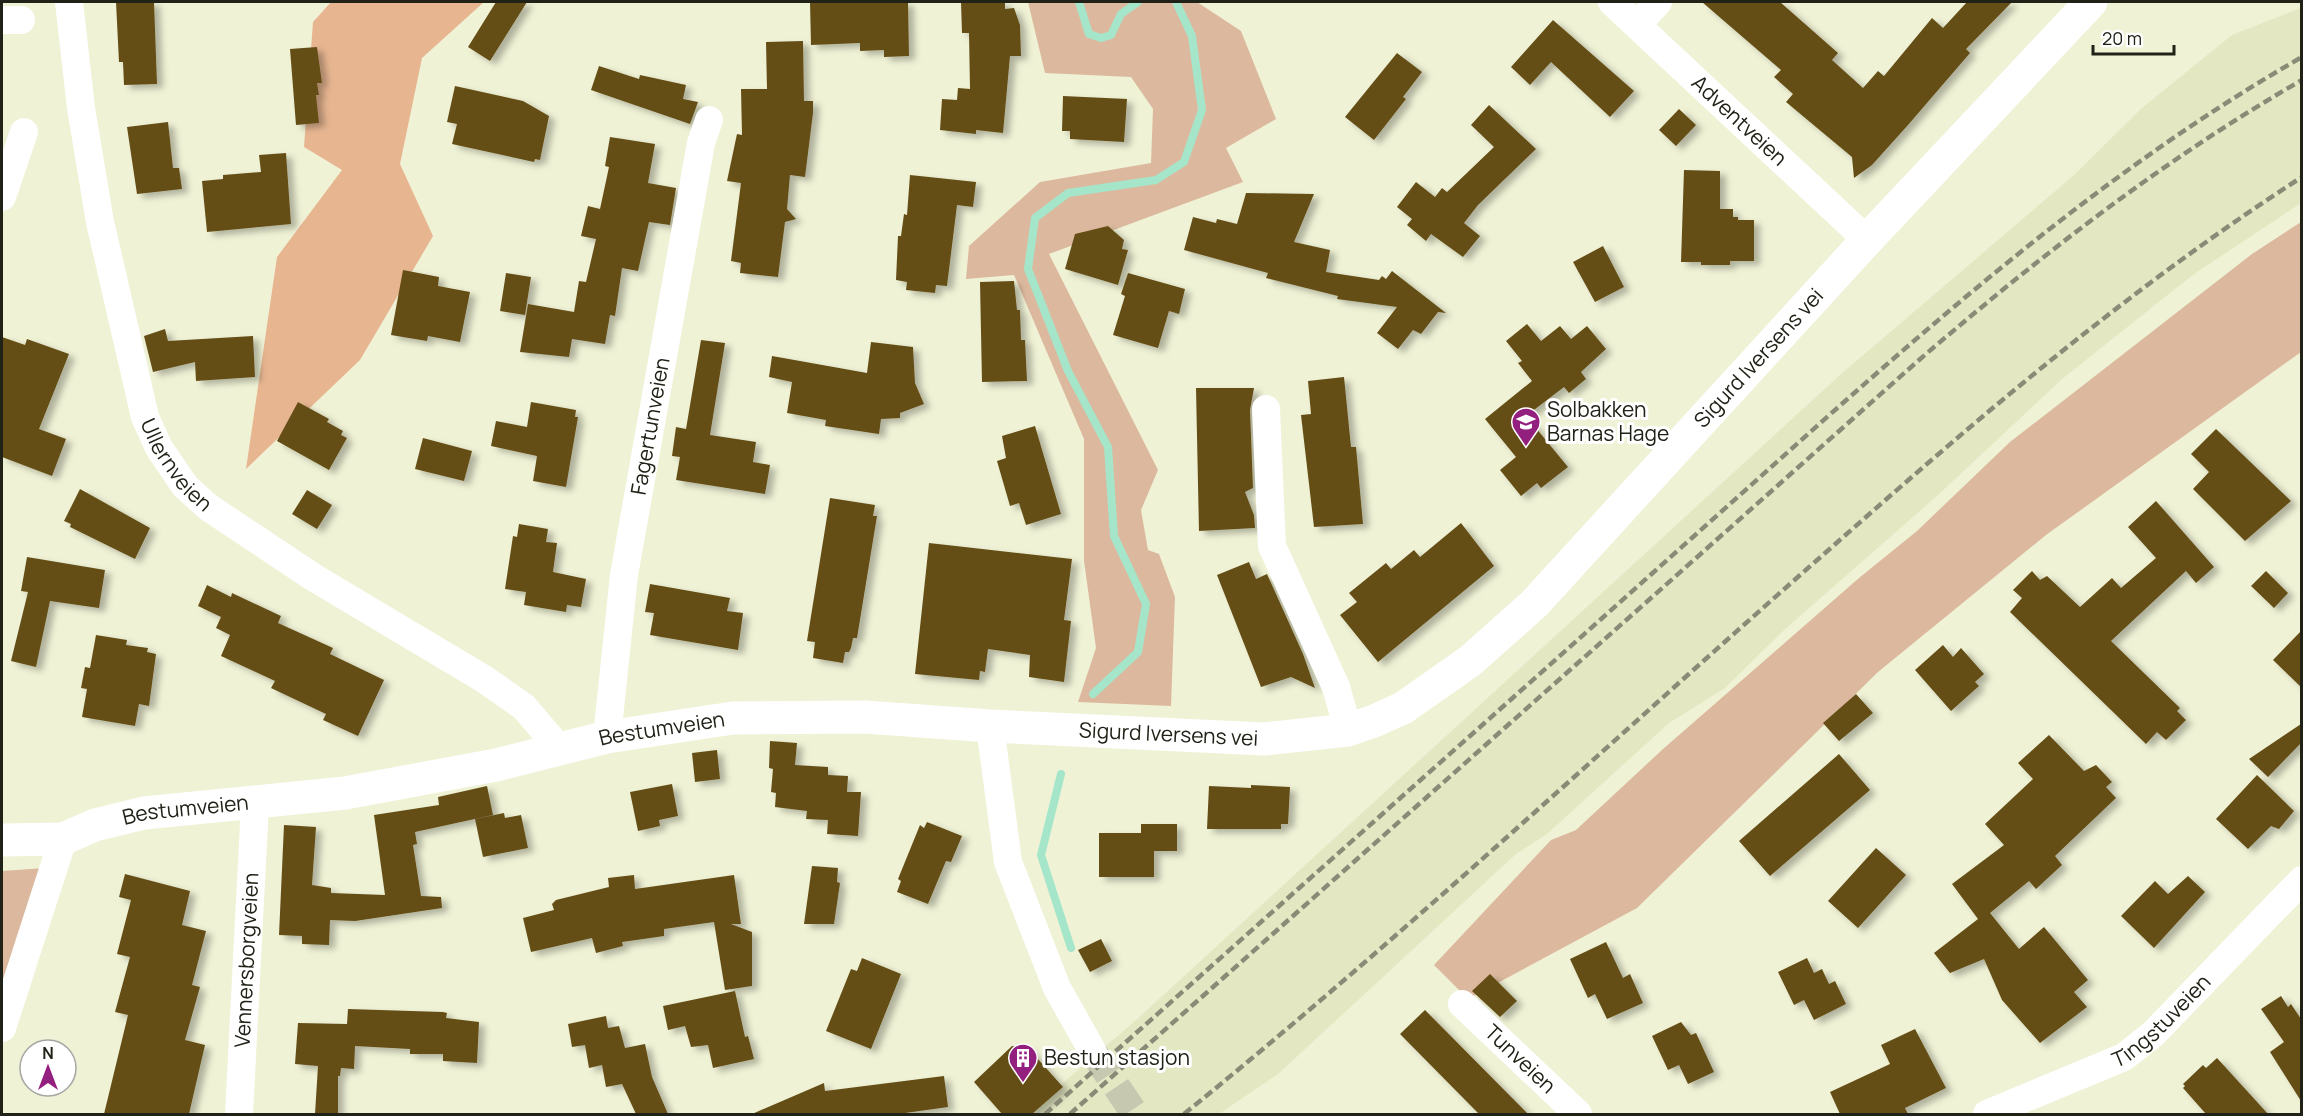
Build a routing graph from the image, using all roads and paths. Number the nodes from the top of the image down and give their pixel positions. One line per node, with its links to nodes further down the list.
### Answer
1 (69, 2): 14 (street, Ullernveien)
2 (1612, 2): 5 (street, Adventveien)
3 (1658, 2): 5 (street)
4 (2091, 2): 9 (street, Sigurd Iversens vei)
5 (1637, 25): 9 (street, Adventveien)
6 (709, 120): 13 (street, Fagertunveien)
7 (24, 132): 8 (street)
8 (2, 197)
9 (1867, 240): 12 (street, Sigurd Iversens vei)
10 (1266, 409): 12 (street)
11 (990, 726): 12 (street, Sigurd Iversens vei); 13 (street, Bestumveien); 21 (street)
12 (1348, 730)
13 (607, 737): 14 (street, Bestumveien)
14 (559, 748): 15 (street, Bestumveien)
15 (255, 804): 16 (street, Bestumveien); 22 (street, Vennersborgveien)
16 (63, 839): 17 (street, Bestumveien); 20 (street)
17 (2, 840)
18 (2301, 880): 24 (street, Tingstuveien)
19 (1462, 1004): 23 (street, Tunveien)
20 (2, 1028)
21 (1093, 1052)
22 (239, 1114)
23 (1578, 1114)
24 (1987, 1114)

